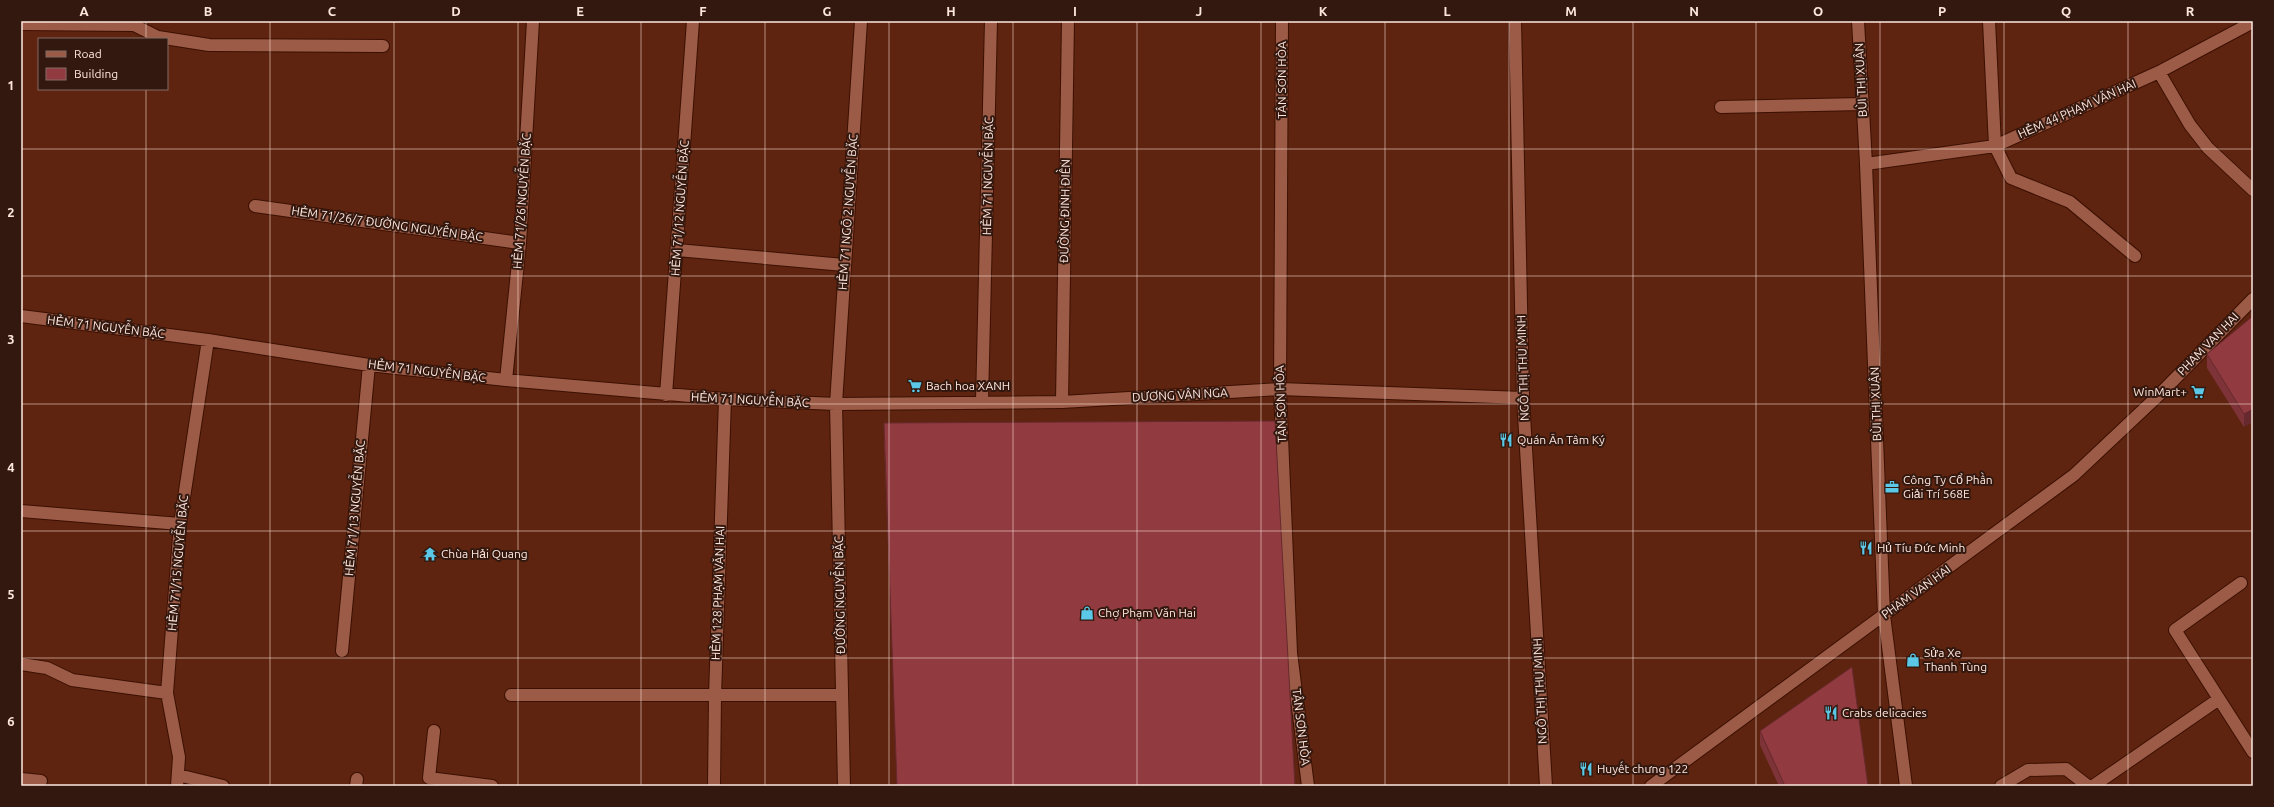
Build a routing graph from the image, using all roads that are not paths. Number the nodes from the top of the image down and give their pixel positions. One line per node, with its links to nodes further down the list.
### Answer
1 (533, 21): 22 (street, HẺM 71/26 NGUYỄN BẶC)
2 (693, 21): 23 (street, HẺM 71/12 NGUYỄN BẶC)
3 (861, 21): 25 (street, HẺM 71 NGÕ 2 NGUYỄN BẶC)
4 (991, 21): 35 (street, HẺM 71 NGUYỄN BẶC)
5 (1068, 21): 36 (street, ĐƯỜNG ĐINH ĐIỀN)
6 (1282, 21): 31 (street, TÂN SƠN HÒA)
7 (1515, 21): 33 (street, NGÔ THỊ THU MINH)
8 (1858, 21): 16 (street, BÙI THỊ XUÂN)
9 (1989, 21): 18 (street)
10 (2253, 22): 15 (street, HẺM 44 PHẠM VĂN HAI)
11 (21, 24): 12 (street)
12 (164, 38)
13 (168, 39): 14 (street)
14 (382, 46)
15 (2159, 72): 18 (street, HẺM 44 PHẠM VĂN HAI); 20 (street)
16 (1862, 104): 17 (street); 19 (street, BÙI THỊ XUÂN)
17 (1721, 107)
18 (1995, 146): 19 (street, HẺM 44 PHẠM VĂN HAI); 24 (street)
19 (1866, 164): 41 (street, BÙI THỊ XUÂN)
20 (2253, 190)
21 (255, 206): 22 (street, HẺM 71/26/7 ĐƯỜNG NGUYỄN BẶC)
22 (520, 243): 30 (street, HẺM 71/26 NGUYỄN BẶC)
23 (677, 250): 25 (street); 32 (street, HẺM 71/12 NGUYỄN BẶC)
24 (2135, 256)
25 (844, 265): 37 (street, HẺM 71 NGÕ 2 NGUYỄN BẶC)
26 (2253, 299): 41 (street, PHAM VAN HAI)
27 (21, 316): 28 (street, HẺM 71 NGUYỄN BẶC)
28 (208, 340): 29 (street, HẺM 71 NGUYỄN BẶC); 39 (street, HẺM 71/15 NGUYỄN BẶC)
29 (369, 365): 30 (street, HẺM 71 NGUYỄN BẶC); 42 (street, HẺM 71/13 NGUYỄN BẶC)
30 (506, 380): 32 (street, HẺM 71 NGUYỄN BẶC)
31 (1280, 389): 33 (street, DƯƠNG VÂN NGA); 36 (street, DƯƠNG VÂN NGA); 58 (street, TÂN SƠN HÒA)
32 (666, 395): 34 (street, HẺM 71 NGUYỄN BẶC)
33 (1523, 398): 59 (street, NGÔ THỊ THU MINH)
34 (725, 399): 37 (street, HẺM 71 NGUYỄN BẶC); 47 (street, HẺM 128 PHẠM VĂN HAI)
35 (982, 402): 36 (street, DƯƠNG VÂN NGA); 37 (street, DƯƠNG VÂN NGA)
36 (1062, 402)
37 (836, 404): 46 (street, ĐƯỜNG NGUYỄN BẶC)
38 (21, 511): 39 (street)
39 (180, 524): 44 (street, HẺM 71/15 NGUYỄN BẶC)
40 (2240, 583): 48 (street)
41 (1884, 614): 60 (street, PHAM VAN HAI); 61 (street, BÙI THỊ XUÂN)
42 (342, 651)
43 (21, 664): 44 (street)
44 (167, 693): 52 (street, HẺM 71/15 NGUYỄN BẶC)
45 (511, 695): 47 (street)
46 (842, 695): 47 (street); 57 (street, ĐƯỜNG NGUYỄN BẶC)
47 (714, 696): 56 (street, HẺM 128 PHẠM VĂN HAI)
48 (2219, 698): 50 (street); 64 (street)
49 (434, 731): 55 (street)
50 (2253, 752)
51 (21, 779): 53 (street)
52 (177, 780): 54 (street)
53 (41, 781)
54 (222, 786)
55 (492, 786)
56 (714, 786)
57 (844, 786)
58 (1308, 786)
59 (1546, 786)
60 (1651, 786)
61 (1906, 786)
62 (2001, 786): 63 (street)
63 (2088, 786)
64 (2093, 786)

